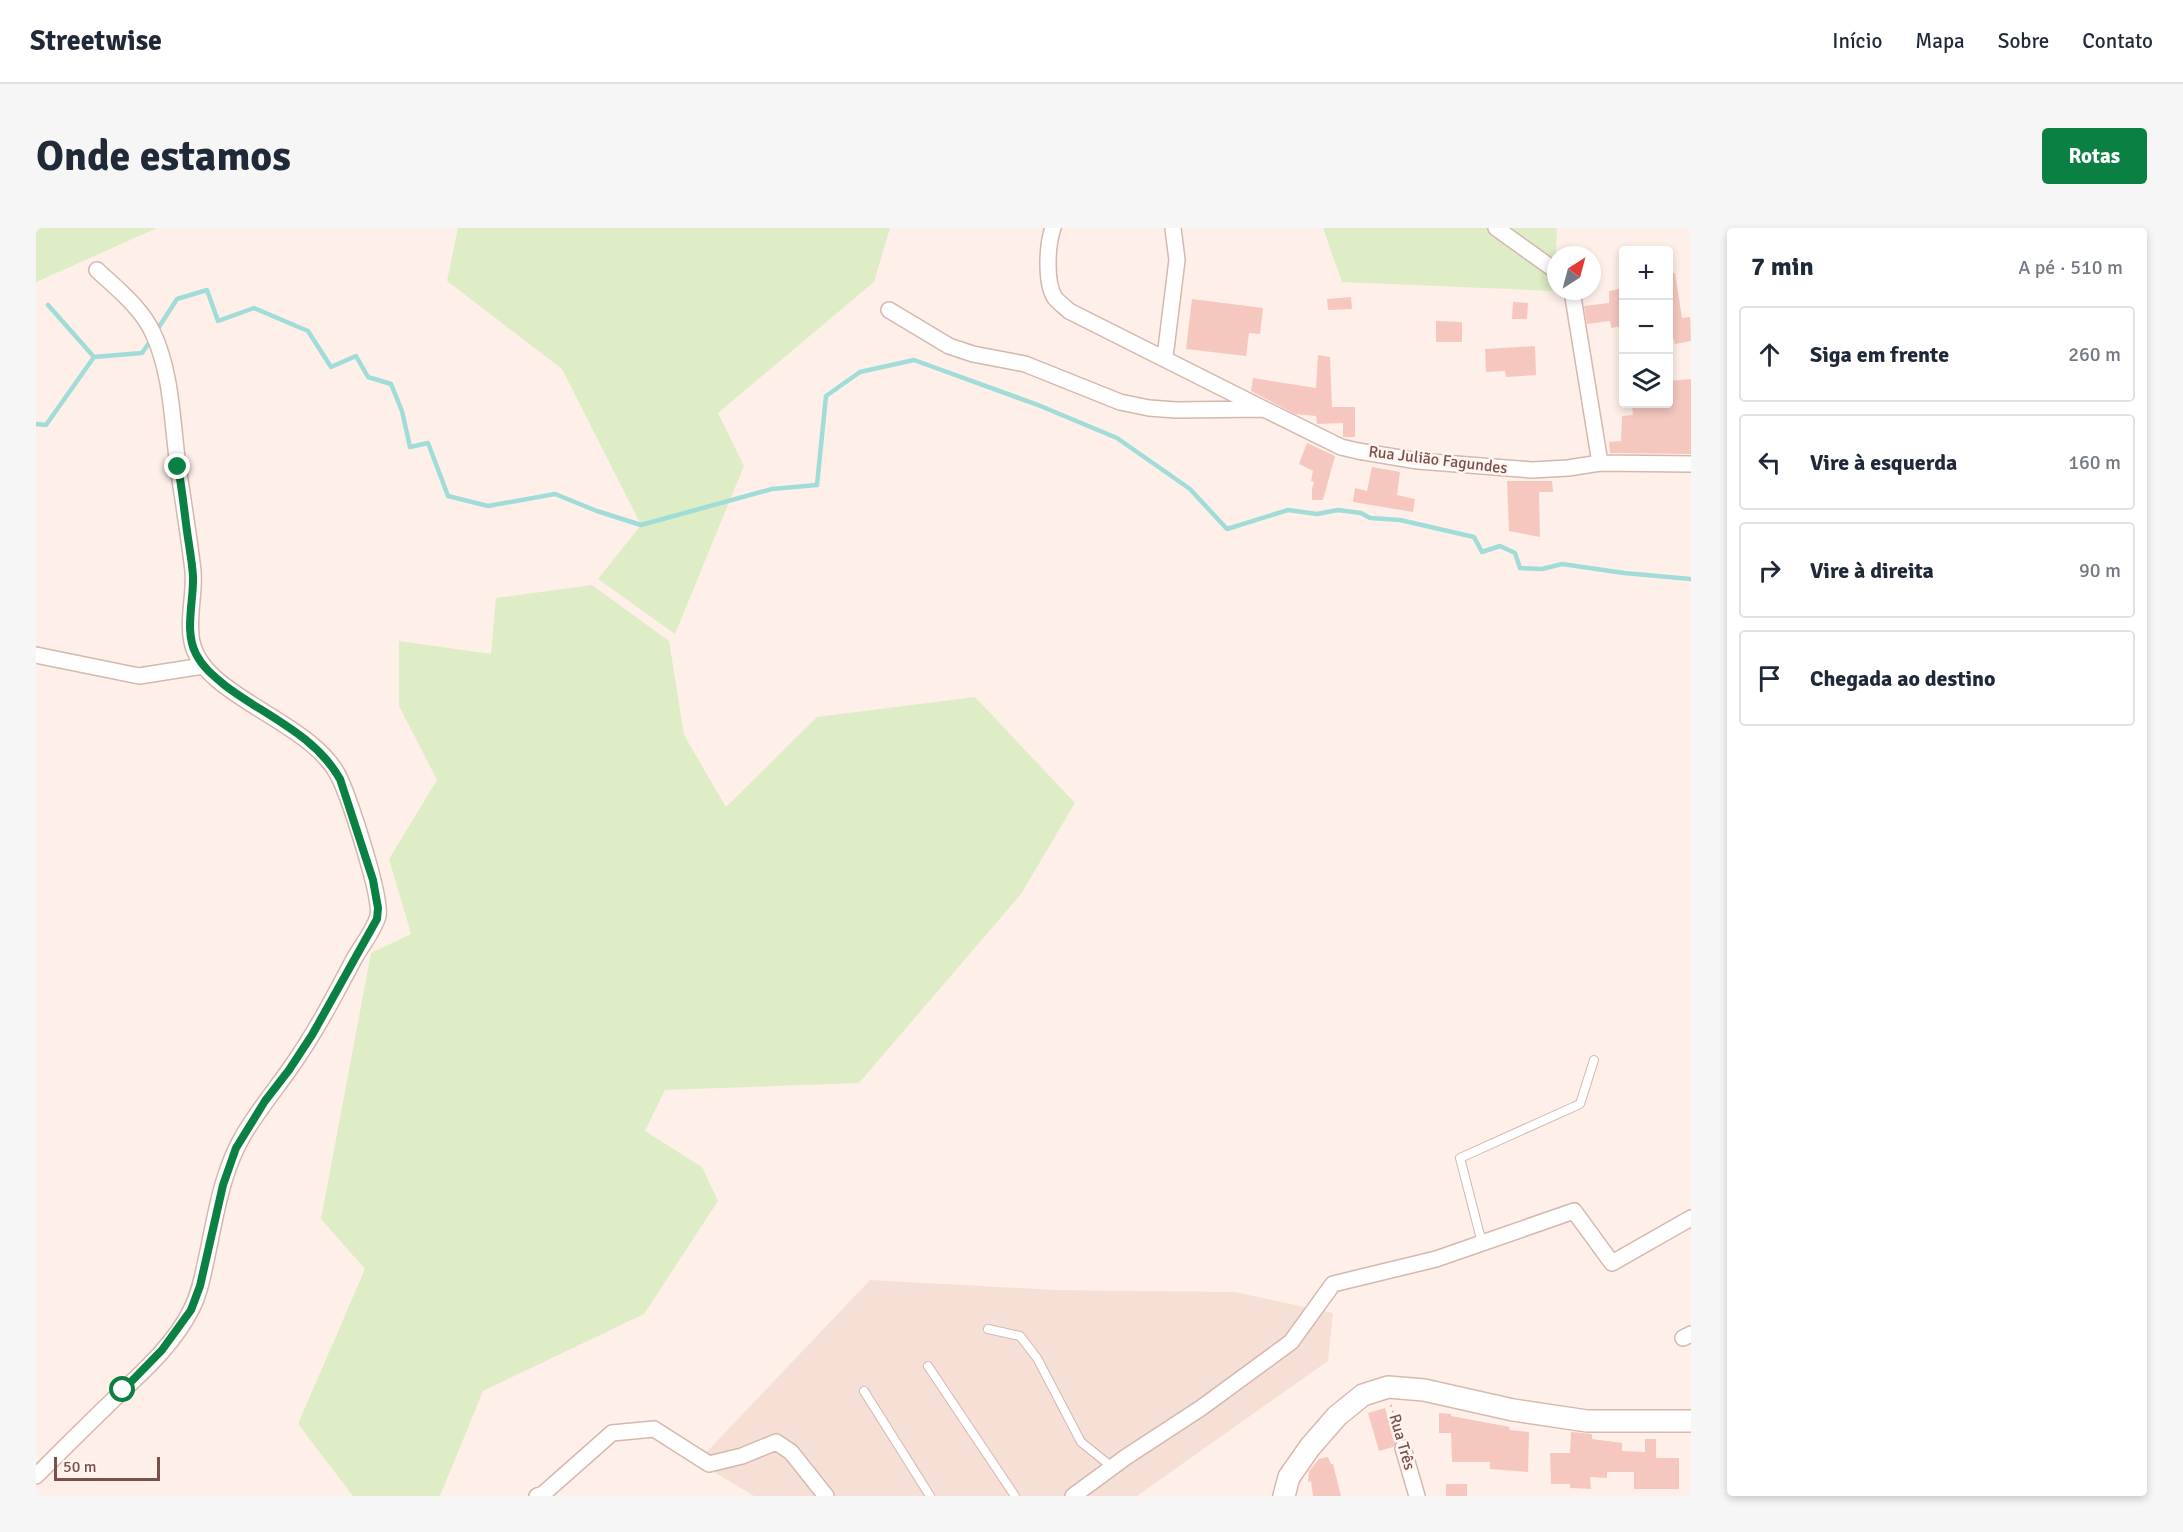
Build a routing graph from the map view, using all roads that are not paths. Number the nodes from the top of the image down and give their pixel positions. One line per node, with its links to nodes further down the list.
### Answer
1 (1053, 228): 8 (street)
2 (1173, 228): 8 (street)
3 (1496, 228): 4 (street)
4 (1547, 265)
5 (97, 270): 13 (street)
6 (1573, 300): 10 (street)
7 (889, 310): 9 (street, Rua Julião Fagundes)
8 (1165, 357): 9 (street)
9 (1264, 409): 10 (street, Rua Julião Fagundes)
10 (1600, 464): 11 (street, Rua Julião Fagundes)
11 (1691, 464)
12 (36, 655): 13 (street)
13 (204, 666): 23 (street)
14 (1594, 1060): 16 (lane)
15 (1691, 1218): 16 (street)
16 (1482, 1243): 22 (street)
17 (988, 1329): 22 (lane)
18 (928, 1366): 27 (lane)
19 (864, 1391): 26 (lane)
20 (1691, 1420): 29 (main road)
21 (1403, 1448): 30 (street, Rua Três)
22 (1112, 1467): 28 (street)
23 (36, 1476)
24 (541, 1495): 25 (street)
25 (826, 1496)
26 (930, 1496)
27 (1015, 1496)
28 (1073, 1496)
29 (1284, 1496)
30 (1417, 1496)

